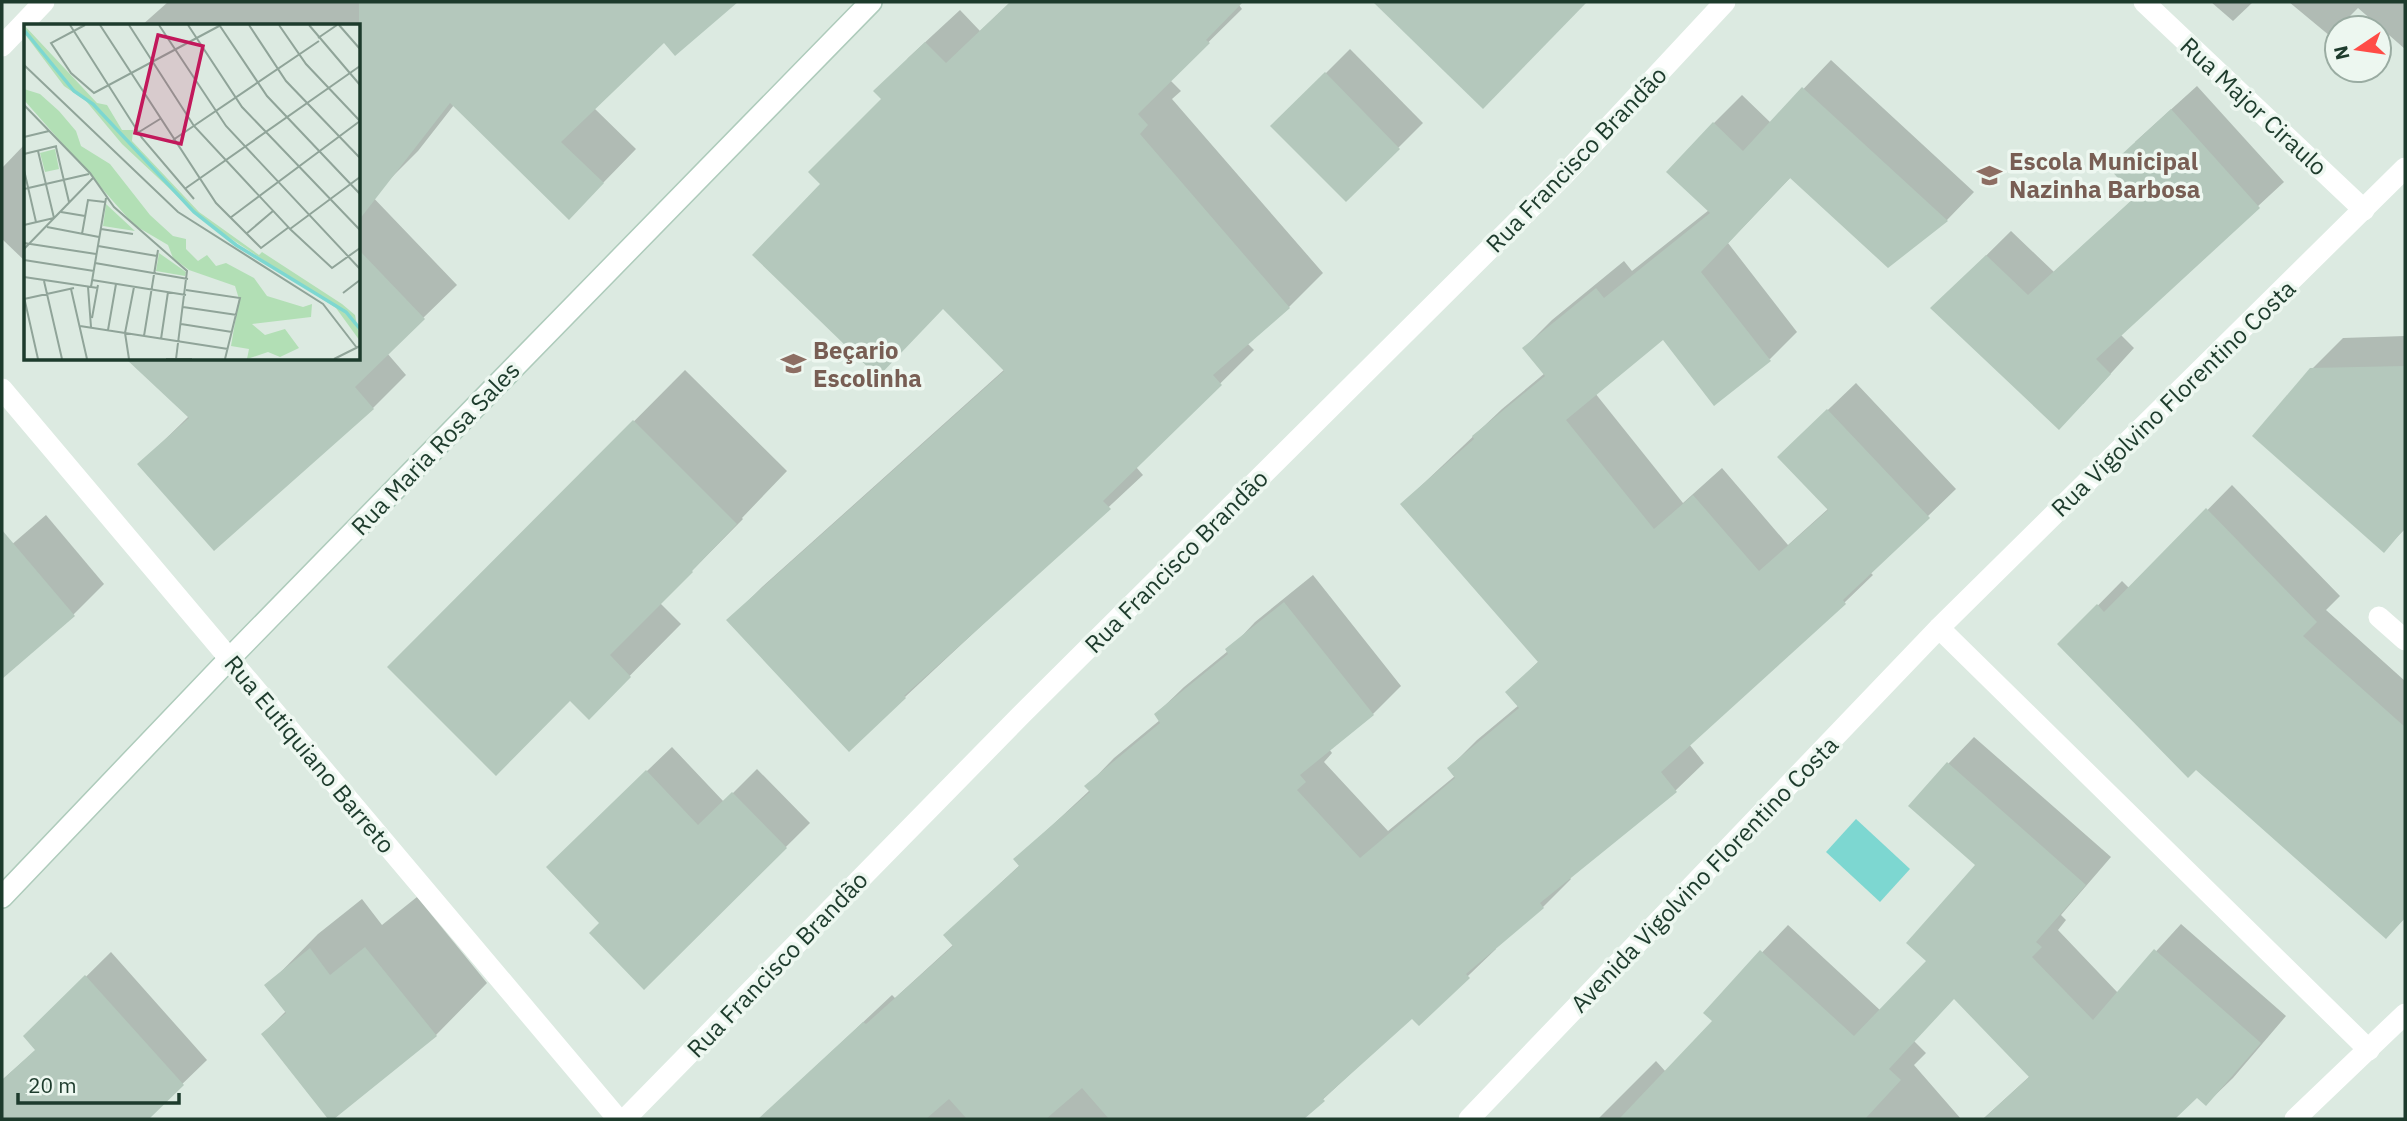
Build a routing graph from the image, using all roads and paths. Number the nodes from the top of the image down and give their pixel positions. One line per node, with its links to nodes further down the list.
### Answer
1 (44, 2): 5 (street)
2 (871, 2): 12 (street, Rua Maria Rosa Sales)
3 (1725, 2): 17 (street, Rua Francisco Brandão)
4 (2144, 2): 7 (street, Rua Major Ciraulo)
5 (2, 46)
6 (2405, 167): 7 (street, Rua Vigolvino Florentino Costa)
7 (2364, 210): 10 (street, Rua Vigolvino Florentino Costa)
8 (2, 389): 12 (street, Rua Eutiquiano Barreto)
9 (2379, 617): 11 (street)
10 (1939, 628): 15 (street); 18 (street, Avenida Vigolvino Florentino Costa)
11 (2405, 640)
12 (230, 658): 13 (street, Rua Maria Rosa Sales); 16 (street, Rua Eutiquiano Barreto)
13 (2, 897)
14 (2405, 1014): 15 (street)
15 (2369, 1049): 19 (street)
16 (618, 1119)
17 (625, 1119)
18 (1469, 1119)
19 (2295, 1119)

